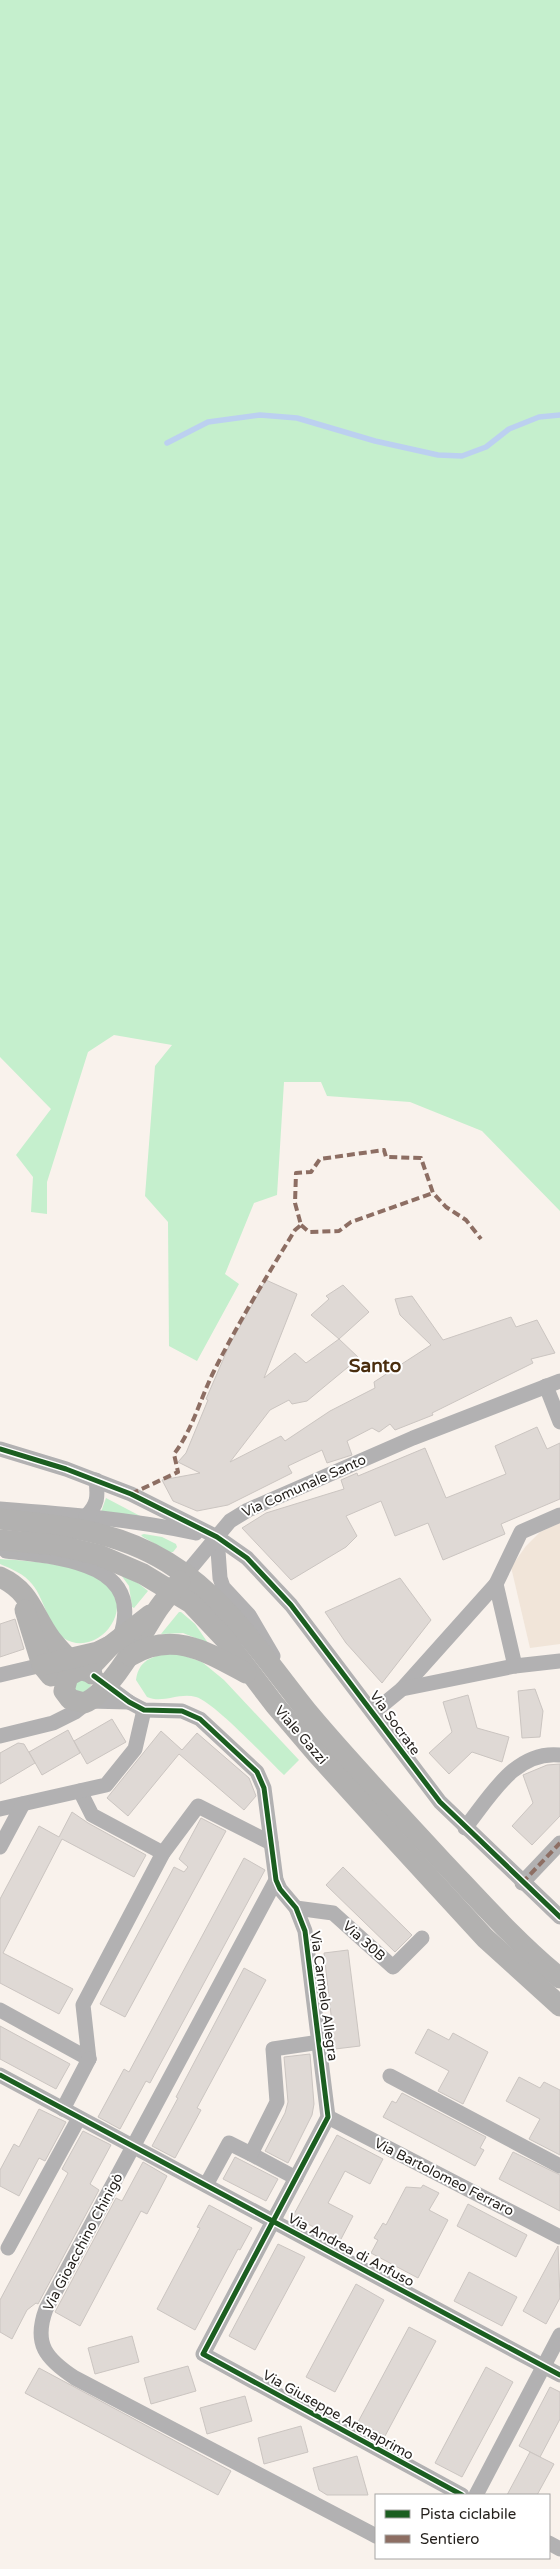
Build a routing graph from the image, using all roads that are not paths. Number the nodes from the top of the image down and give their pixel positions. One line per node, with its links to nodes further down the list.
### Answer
1 (553, 1384): 2 (street); 9 (street, Via Comunale Santo)
2 (560, 1422)
3 (0, 1449): 4 (street)
4 (96, 1480): 7 (street); 9 (street)
5 (0, 1508): 7 (street)
6 (560, 1515): 14 (street)
7 (86, 1516): 9 (street)
8 (0, 1520): 13 (main road, Viale Gazzi)
9 (217, 1537): 13 (street, Via Comunale Santo); 25 (street); 29 (street, Via Socrate)
10 (0, 1540): 13 (main road, Viale Gazzi)
11 (0, 1550): 17 (street)
12 (0, 1577): 15 (main road)
13 (179, 1583): 16 (main road); 23 (main road, Viale Gazzi); 25 (main road, Viale Gazzi)
14 (496, 1584): 21 (street); 26 (street)
15 (18, 1588): 20 (main road); 24 (main road)
16 (158, 1609): 17 (main road); 18 (main road)
17 (115, 1641): 24 (main road)
18 (130, 1656): 23 (main road); 24 (main road); 27 (street)
19 (560, 1661): 21 (street)
20 (42, 1665): 22 (street); 24 (main road); 24 (main road)
21 (515, 1666): 26 (street)
22 (0, 1675)
23 (252, 1676): 46 (main road, Viale Gazzi)
24 (89, 1681): 27 (street, Via Carmelo Allegra); 27 (street); 30 (street)
25 (287, 1686): 45 (main road, Viale Gazzi)
26 (402, 1689): 29 (street)
27 (129, 1702): 28 (street, Via Carmelo Allegra)
28 (144, 1710): 32 (street); 36 (street, Via Carmelo Allegra)
29 (374, 1712): 35 (street, Via Socrate)
30 (0, 1736)
31 (560, 1755): 35 (street)
32 (80, 1791): 33 (street); 39 (street)
33 (22, 1804): 34 (street); 38 (street)
34 (0, 1809)
35 (465, 1828): 41 (street, Via Socrate)
36 (272, 1843): 39 (street); 40 (street, Via Carmelo Allegra)
37 (560, 1843): 41 (street)
38 (0, 1847)
39 (163, 1852): 49 (street)
40 (276, 1880): 42 (street, Via Carmelo Allegra); 55 (street, Via Gioacchino Chinigò)
41 (522, 1883): 43 (street, Via Socrate)
42 (296, 1908): 44 (street, Via 30B); 48 (street, Via Carmelo Allegra)
43 (560, 1917)
44 (422, 1938)
45 (560, 1978)
46 (560, 2006)
47 (0, 2010): 49 (street)
48 (320, 2042): 53 (street, Via Carmelo Allegra); 56 (street)
49 (89, 2059): 52 (street)
50 (0, 2075): 52 (street, Via Andrea di Anfuso)
51 (390, 2076): 57 (street)
52 (63, 2109): 54 (street, Via Andrea di Anfuso)
53 (328, 2117): 58 (street); 61 (street, Via Bartolomeo Ferraro)
54 (79, 2118): 55 (street, Via Andrea di Anfuso); 62 (street)
55 (133, 2146): 59 (street, Via Andrea di Anfuso); 68 (street, Via Gioacchino Chinigò)
56 (251, 2154): 58 (street); 59 (street)
57 (560, 2166)
58 (296, 2178): 60 (street)
59 (206, 2185): 60 (street, Via Andrea di Anfuso)
60 (273, 2221): 64 (street, Via Andrea di Anfuso); 66 (street, Via Giuseppe Arenaprimo)
61 (560, 2237)
62 (8, 2248)
63 (560, 2335): 64 (street)
64 (544, 2366): 65 (street, Via Andrea di Anfuso); 67 (street)
65 (560, 2375)
66 (460, 2494)
67 (477, 2494)
68 (375, 2535)

